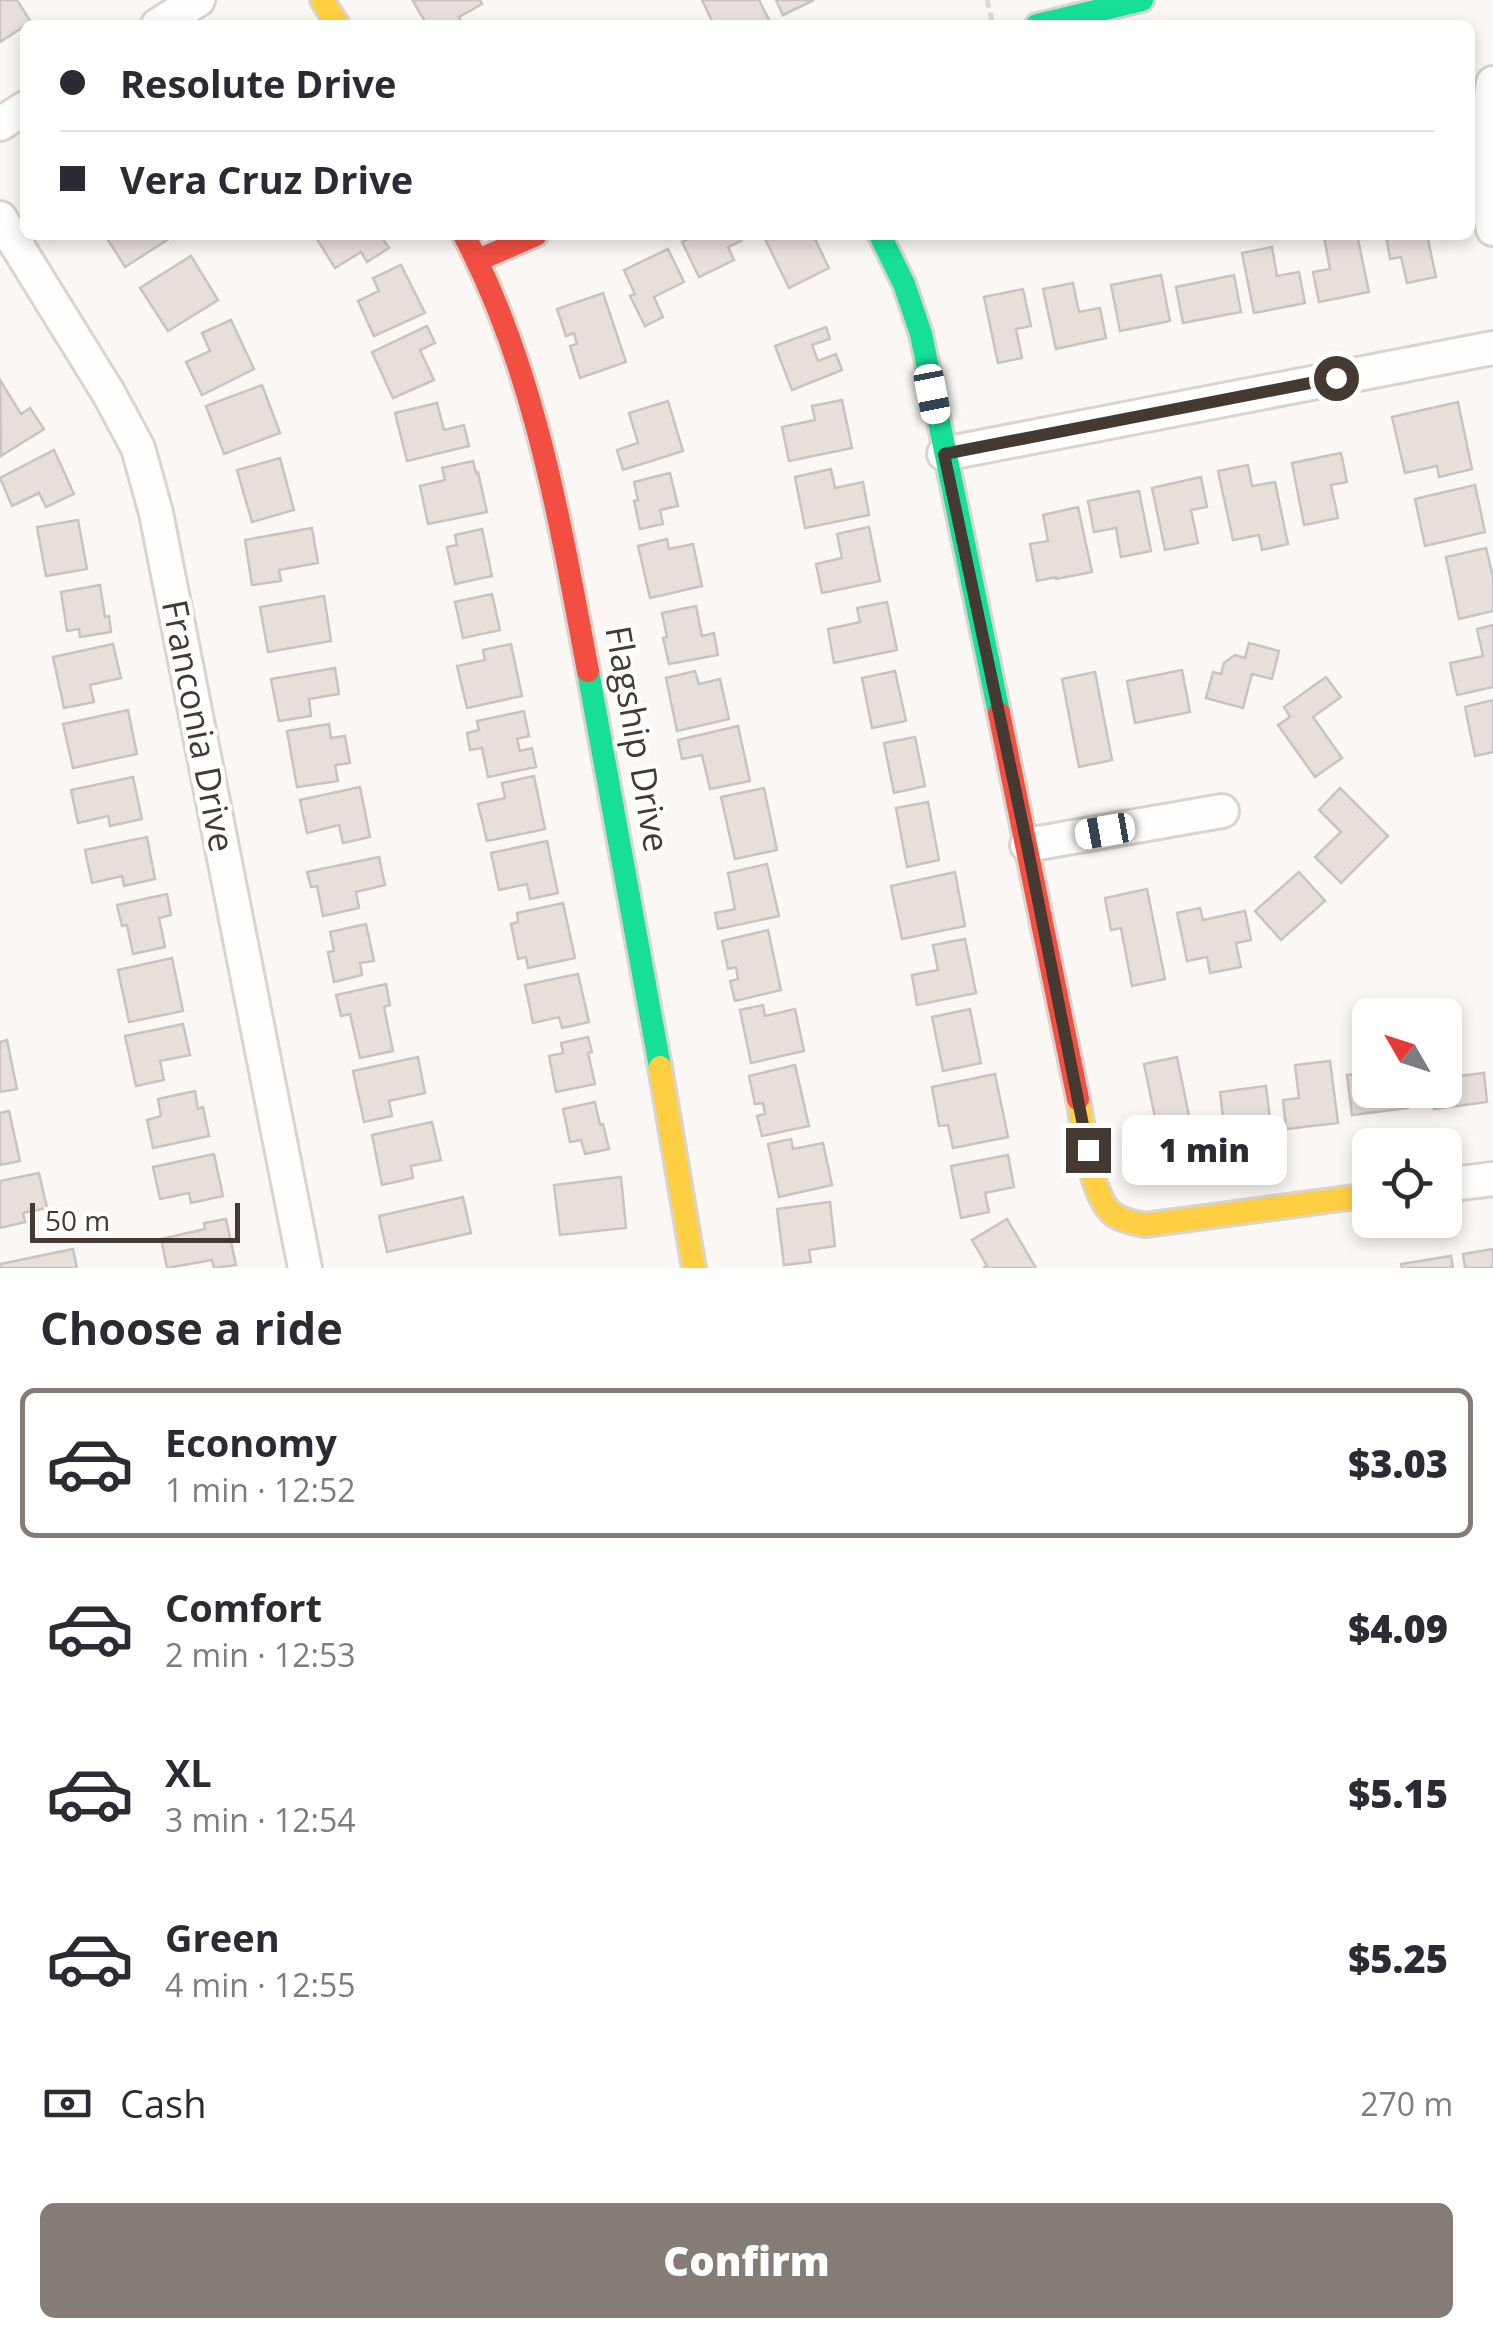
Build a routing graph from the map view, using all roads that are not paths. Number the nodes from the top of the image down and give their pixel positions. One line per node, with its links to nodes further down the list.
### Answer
1 (198, 0): 3 (street)
2 (1142, 0): 4 (street)
3 (166, 20)
4 (1059, 20)
5 (1493, 82): 7 (street)
6 (0, 218): 19 (street, Franconia Drive)
7 (1493, 229)
8 (467, 240): 11 (street, Flagship Drive)
9 (524, 240): 11 (street)
10 (882, 240): 13 (street)
11 (478, 260): 20 (street, Flagship Drive)
12 (1493, 348): 13 (street)
13 (944, 454): 15 (street)
14 (1222, 811): 15 (street)
15 (1027, 845): 18 (street)
16 (1493, 1179): 17 (street)
17 (1462, 1183)
18 (1352, 1197)
19 (305, 1268)
20 (694, 1268)

